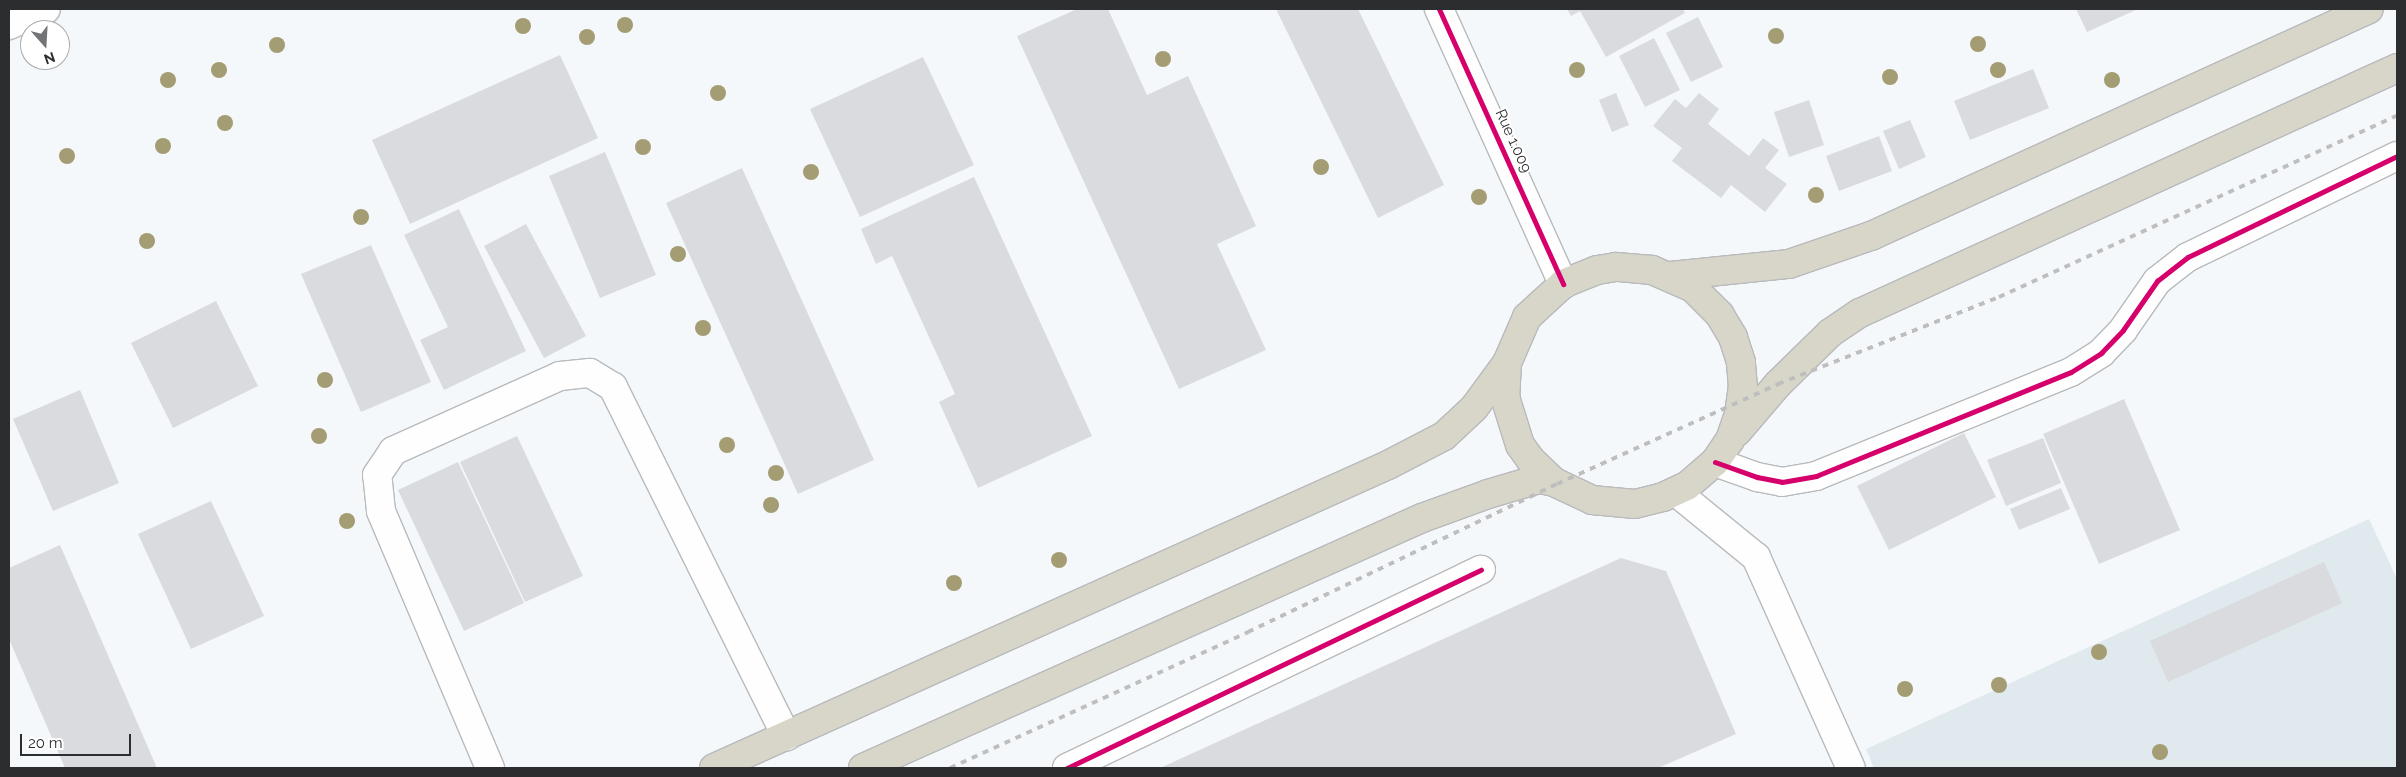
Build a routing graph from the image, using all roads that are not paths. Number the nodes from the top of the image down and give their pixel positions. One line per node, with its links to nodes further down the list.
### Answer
1 (46, 9): 4 (street)
2 (1439, 9): 8 (street, Rue 1.009)
3 (2369, 9): 7 (highway)
4 (9, 26)
5 (2397, 68): 10 (highway)
6 (2397, 156): 10 (street)
7 (1670, 276): 8 (highway); 10 (highway)
8 (1563, 284): 9 (highway)
9 (1507, 363): 11 (highway); 14 (highway)
10 (1722, 451): 12 (highway)
11 (1554, 482): 12 (highway); 17 (highway)
12 (1676, 492): 19 (street)
13 (1481, 570): 18 (street)
14 (786, 736): 15 (street); 16 (highway)
15 (490, 768)
16 (714, 768)
17 (863, 768)
18 (1067, 768)
19 (1851, 768)

